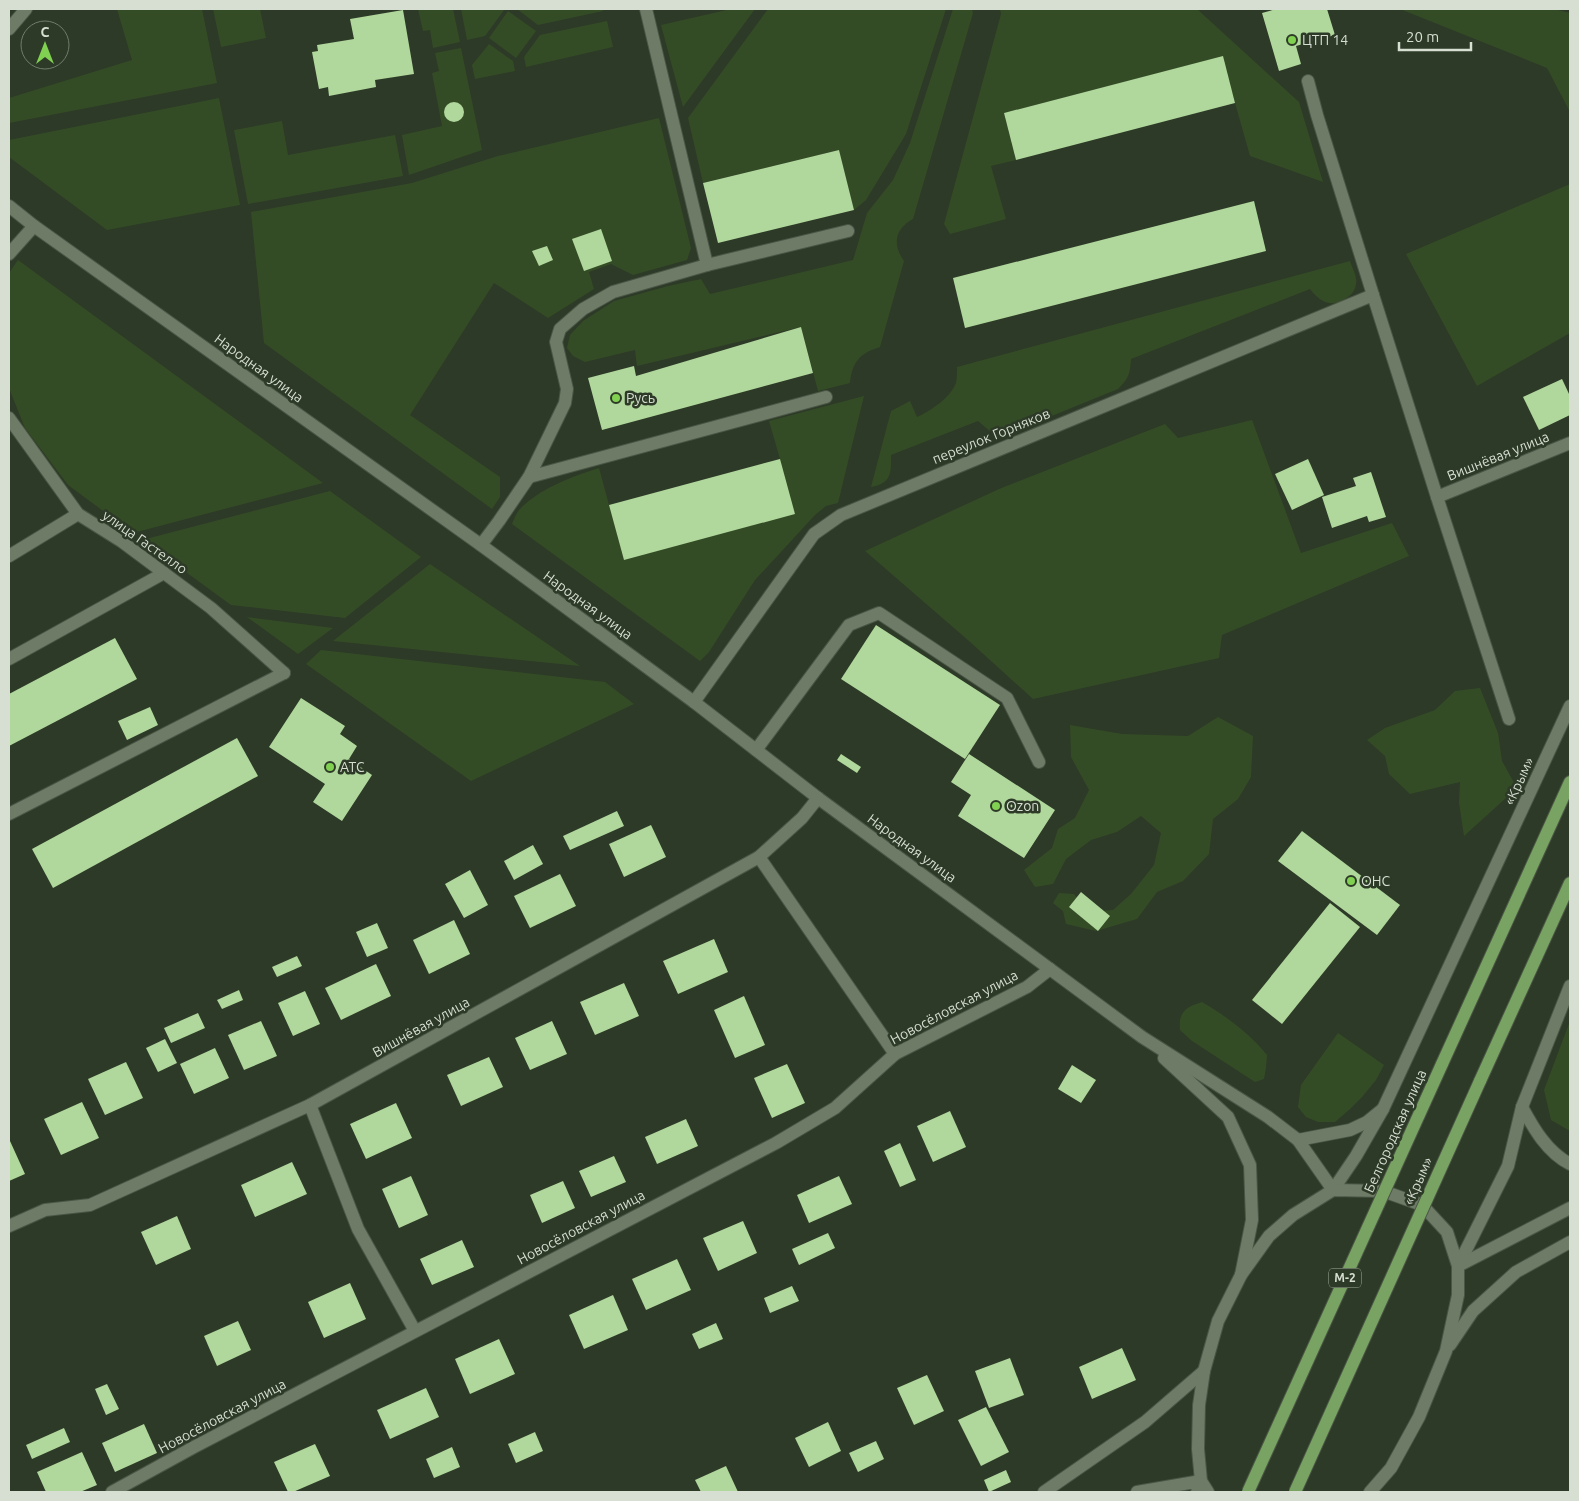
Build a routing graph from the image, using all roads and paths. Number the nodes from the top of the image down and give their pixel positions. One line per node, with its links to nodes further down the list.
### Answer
1 (26, 9): 3 (street)
2 (646, 9): 9 (street)
3 (9, 29)
4 (1308, 81): 10 (street)
5 (9, 206): 6 (street, Народная улица)
6 (34, 226): 8 (street); 17 (street, Народная улица)
7 (848, 231): 9 (street)
8 (9, 254)
9 (707, 265): 14 (street)
10 (1373, 295): 15 (street); 21 (street, переулок Горняков)
11 (826, 397): 14 (street)
12 (9, 418): 16 (street, улица Гастелло)
13 (1570, 443): 15 (street, Вишнёвая улица)
14 (529, 477): 17 (street)
15 (1437, 497): 23 (street)
16 (78, 514): 18 (street); 19 (street, улица Гастелло)
17 (480, 545): 21 (street, Народная улица)
18 (9, 556)
19 (164, 573): 20 (street); 28 (street, улица Гастелло)
20 (9, 659)
21 (694, 702): 24 (street, Народная улица)
22 (1570, 706): 37 (street, «Крым»)
23 (1509, 719)
24 (756, 750): 25 (street); 27 (street, Народная улица)
25 (1039, 762)
26 (1570, 782): 54 (main road, Белгородская улица / М-2, bridge)
27 (818, 798): 29 (street, Вишнёвая улица); 31 (street, Народная улица)
28 (9, 814)
29 (759, 857): 34 (street); 35 (street, Вишнёвая улица)
30 (1570, 883): 55 (main road, «Крым», bridge)
31 (1050, 969): 33 (street, Народная улица); 34 (street, Новосёловская улица)
32 (1570, 986): 36 (street)
33 (1142, 1038): 38 (street); 45 (street)
34 (895, 1054): 46 (street, Новосёловская улица)
35 (310, 1105): 42 (street, Вишнёвая улица); 46 (street)
36 (1522, 1107): 39 (street); 44 (street)
37 (1383, 1109): 38 (street); 40 (street, «Крым»)
38 (1298, 1140): 40 (street)
39 (1570, 1164)
40 (1333, 1190): 44 (street); 45 (street)
41 (1570, 1208): 44 (street)
42 (9, 1226)
43 (1570, 1242): 47 (street)
44 (1458, 1266): 47 (street)
45 (1241, 1275): 48 (street)
46 (415, 1331): 50 (street, Новосёловская улица)
47 (1446, 1352): 56 (street)
48 (1204, 1371): 49 (street); 51 (street)
49 (1199, 1487): 52 (street); 53 (street)
50 (112, 1492)
51 (1044, 1492)
52 (1137, 1492)
53 (1208, 1492)
54 (1248, 1492)
55 (1295, 1492)
56 (1370, 1492)

